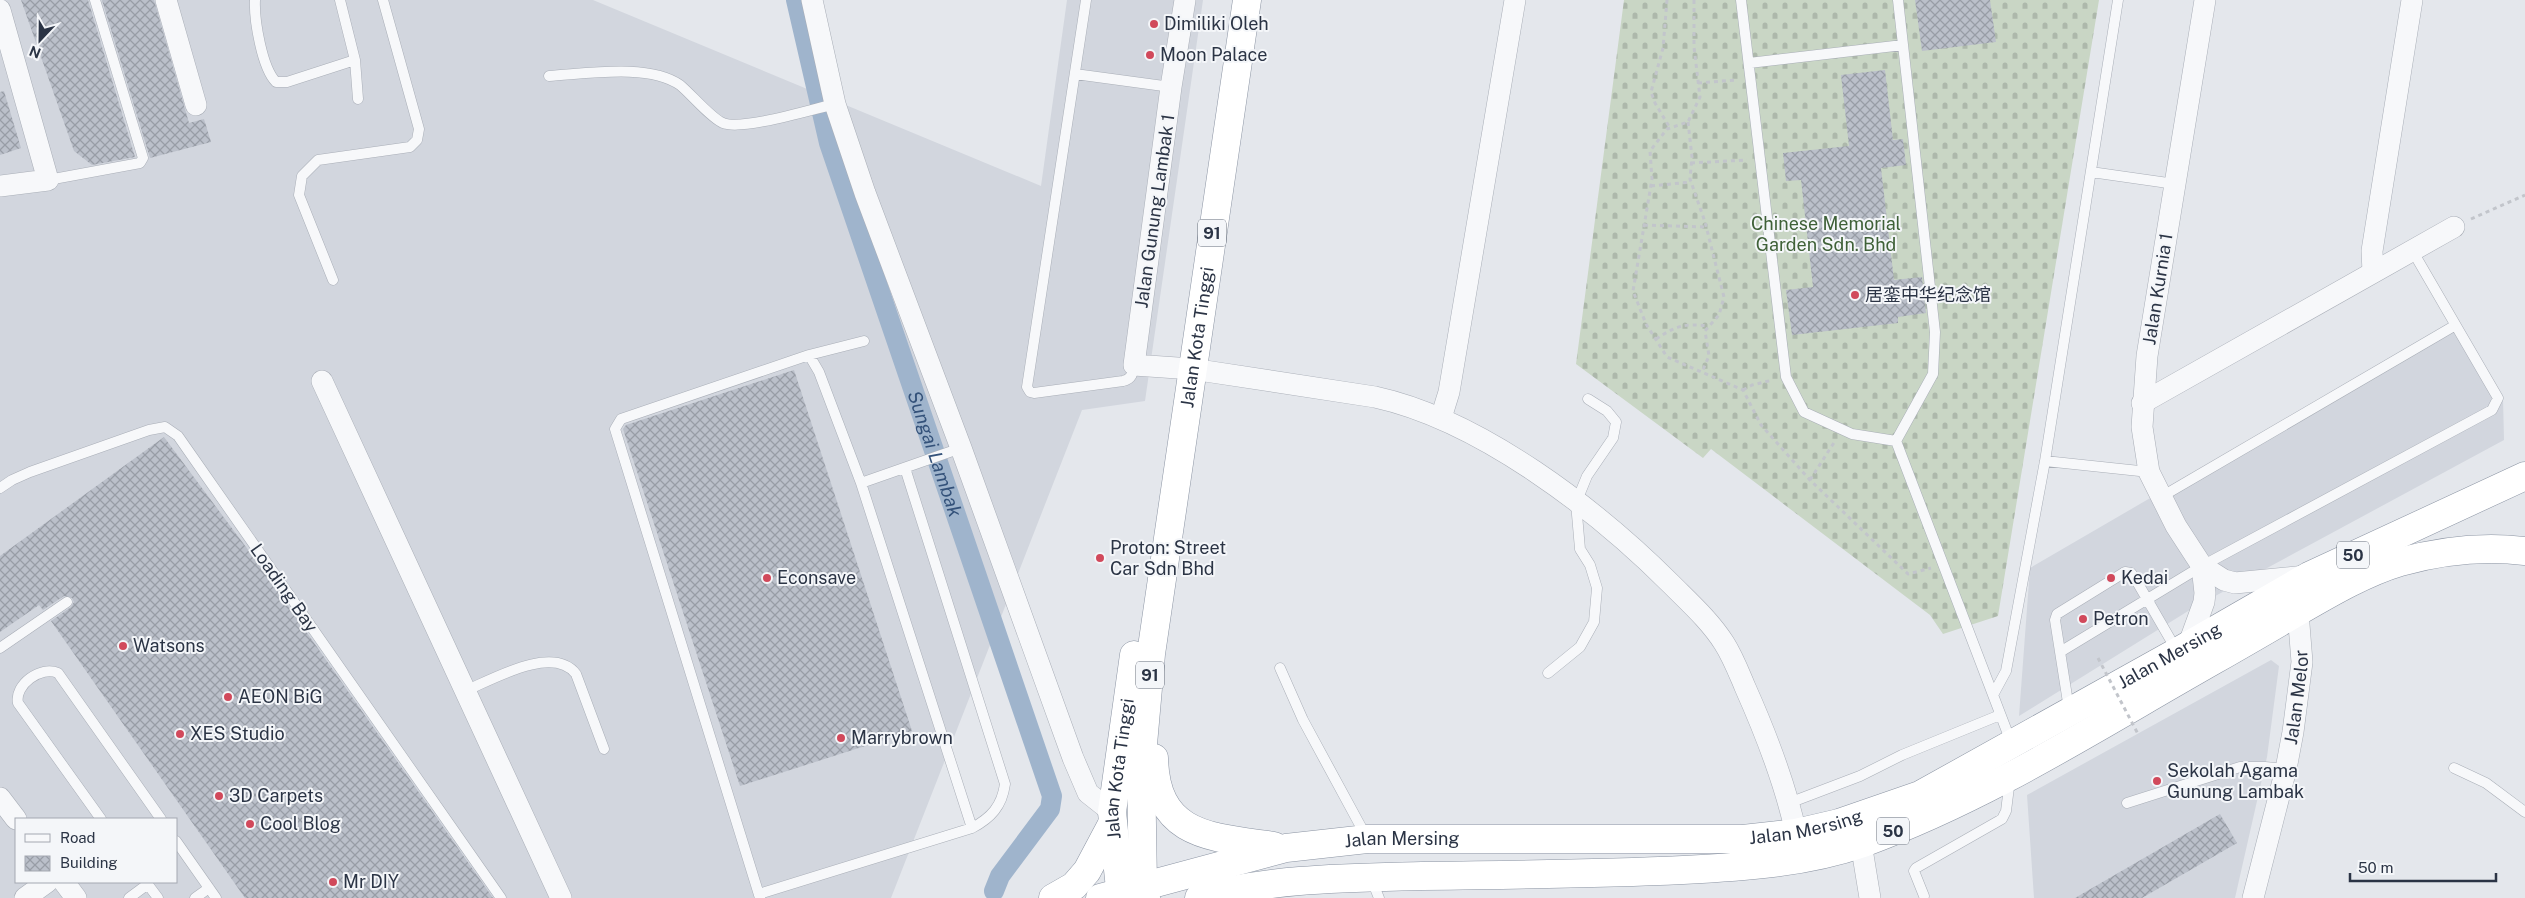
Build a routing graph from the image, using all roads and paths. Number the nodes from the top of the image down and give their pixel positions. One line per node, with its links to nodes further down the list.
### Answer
1 (95, 0): 35 (lane)
2 (166, 0): 29 (street)
3 (256, 0): 20 (lane)
4 (340, 0): 20 (lane)
5 (383, 0): 46 (lane)
6 (812, 0): 28 (street)
7 (1086, 0): 22 (lane)
8 (1185, 0): 26 (street, Jalan Gunung Lambak 1)
9 (1247, 0): 53 (highway, Jalan Kota Tinggi / 91)
10 (1515, 0): 60 (street)
11 (1667, 0): 31 (path)
12 (1694, 0): 25 (path)
13 (1741, 0): 21 (lane)
14 (1898, 0): 19 (lane)
15 (2118, 0): 34 (lane)
16 (2206, 0): 37 (street, Jalan Kurnia 1)
17 (2412, 0): 45 (street)
18 (0, 10): 35 (street)
19 (1903, 45): 21 (lane); 62 (lane)
20 (354, 60): 27 (lane)
21 (1749, 62): 24 (lane)
22 (1075, 74): 26 (lane); 52 (lane)
23 (549, 76): 28 (lane)
24 (1752, 78): 25 (path); 32 (lane)
25 (1698, 83): 30 (path)
26 (1171, 87): 52 (street, Jalan Gunung Lambak 1)
27 (358, 99)
28 (835, 104): 63 (street)
29 (196, 105)
30 (1688, 122): 31 (path); 33 (path)
31 (1670, 128): 39 (path)
32 (1760, 160): 33 (path); 55 (lane)
33 (1691, 164): 36 (path)
34 (2091, 172): 37 (lane); 64 (lane)
35 (48, 180): 38 (street)
36 (1691, 182): 39 (path); 42 (path)
37 (2175, 184): 59 (street, Jalan Kurnia 1)
38 (0, 186)
39 (1651, 186): 41 (path)
40 (2525, 195): 43 (path)
41 (1644, 225): 42 (path); 49 (path)
42 (1706, 227): 47 (path)
43 (2454, 227): 44 (street)
44 (2412, 250): 45 (street); 48 (lane)
45 (2373, 272): 59 (street)
46 (333, 280)
47 (1709, 326): 49 (path); 54 (path)
48 (2454, 326): 72 (lane); 76 (lane)
49 (1656, 339): 54 (path)
50 (864, 341): 51 (lane)
51 (809, 355): 70 (lane); 119 (lane)
52 (1134, 364): 53 (street)
53 (1192, 369): 60 (street); 65 (highway, Jalan Kota Tinggi / 91)
54 (1702, 372): 57 (path)
55 (1786, 376): 57 (path); 61 (lane)
56 (322, 380): 88 (street)
57 (1743, 390): 69 (path)
58 (1588, 399): 73 (lane)
59 (2142, 403): 67 (street, Jalan Kurnia 1)
60 (1441, 418): 73 (street)
61 (1842, 430): 62 (lane); 69 (path)
62 (1896, 441): 75 (lane)
63 (953, 451): 66 (lane); 105 (street)
64 (2045, 461): 67 (lane); 89 (lane)
65 (1179, 466): 84 (highway, Jalan Kota Tinggi / 91); 105 (highway, Jalan Kota Tinggi / 91)
66 (905, 468): 70 (lane); 106 (lane)
67 (2149, 472): 72 (street, Jalan Kurnia 1)
68 (2525, 476): 77 (highway, Jalan Mersing / 50)
69 (1810, 480): 75 (path)
70 (861, 483): 106 (lane)
71 (0, 488): 127 (lane, Loading Bay)
72 (2161, 497): 76 (street, Jalan Kurnia 1)
73 (1576, 503): 87 (lane); 99 (street)
74 (2525, 552): 80 (highway, Jalan Mersing / 50)
75 (1943, 564): 89 (lane)
76 (2202, 566): 77 (street); 78 (lane); 82 (street)
77 (2308, 576): 82 (highway, Jalan Mersing / 50)
78 (2147, 599): 82 (lane); 83 (lane); 83 (lane)
79 (67, 602): 81 (lane)
80 (2298, 612): 96 (street, Jalan Melor); 97 (highway, Jalan Mersing / 50)
81 (0, 648)
82 (2183, 649): 90 (highway, Jalan Mersing / 50)
83 (2060, 652): 90 (lane)
84 (1151, 654): 111 (highway); 118 (highway, Jalan Kota Tinggi / 91)
85 (2098, 658): 92 (path, bridge)
86 (1280, 668): 108 (lane)
87 (1548, 673)
88 (465, 691): 94 (lane); 128 (street)
89 (1993, 695): 91 (lane)
90 (2069, 712): 93 (highway, Jalan Mersing / 50)
91 (2000, 715): 93 (lane); 99 (lane)
92 (2138, 734)
93 (2012, 745): 107 (highway, Jalan Mersing / 50)
94 (604, 749)
95 (2454, 768): 101 (lane)
96 (2286, 769): 100 (lane); 133 (street, Jalan Melor)
97 (2010, 778): 110 (highway, Jalan Mersing / 50); 120 (lane)
98 (0, 798): 102 (street)
99 (1789, 803): 107 (street)
100 (2127, 803)
101 (2525, 812)
102 (15, 818)
103 (100, 818): 104 (lane)
104 (160, 818)
105 (1112, 818): 118 (highway, Jalan Kota Tinggi / 91); 129 (highway)
106 (972, 828): 119 (lane)
107 (1796, 833): 108 (highway, Jalan Mersing / 50)
108 (1367, 839): 111 (highway, Jalan Mersing / 50)
109 (178, 844): 116 (lane)
110 (1861, 844): 117 (highway, Jalan Mersing / 50); 132 (street)
111 (1286, 848): 118 (highway, Jalan Mersing / 50)
112 (1316, 880): 117 (highway, Jalan Mersing / 50); 130 (highway, Jalan Mersing / 50); 131 (highway)
113 (46, 883): 121 (street)
114 (65, 883): 122 (street)
115 (147, 883): 123 (lane); 124 (lane)
116 (209, 888): 125 (lane); 126 (lane)
117 (1375, 888)
118 (1126, 894)
119 (759, 896)
120 (1924, 896)
121 (25, 898)
122 (76, 898)
123 (128, 898)
124 (158, 898)
125 (195, 898)
126 (216, 898)
127 (501, 898)
128 (561, 898)
129 (1053, 898)
130 (1198, 898)
131 (1252, 898)
132 (1870, 898)
133 (2253, 898)

